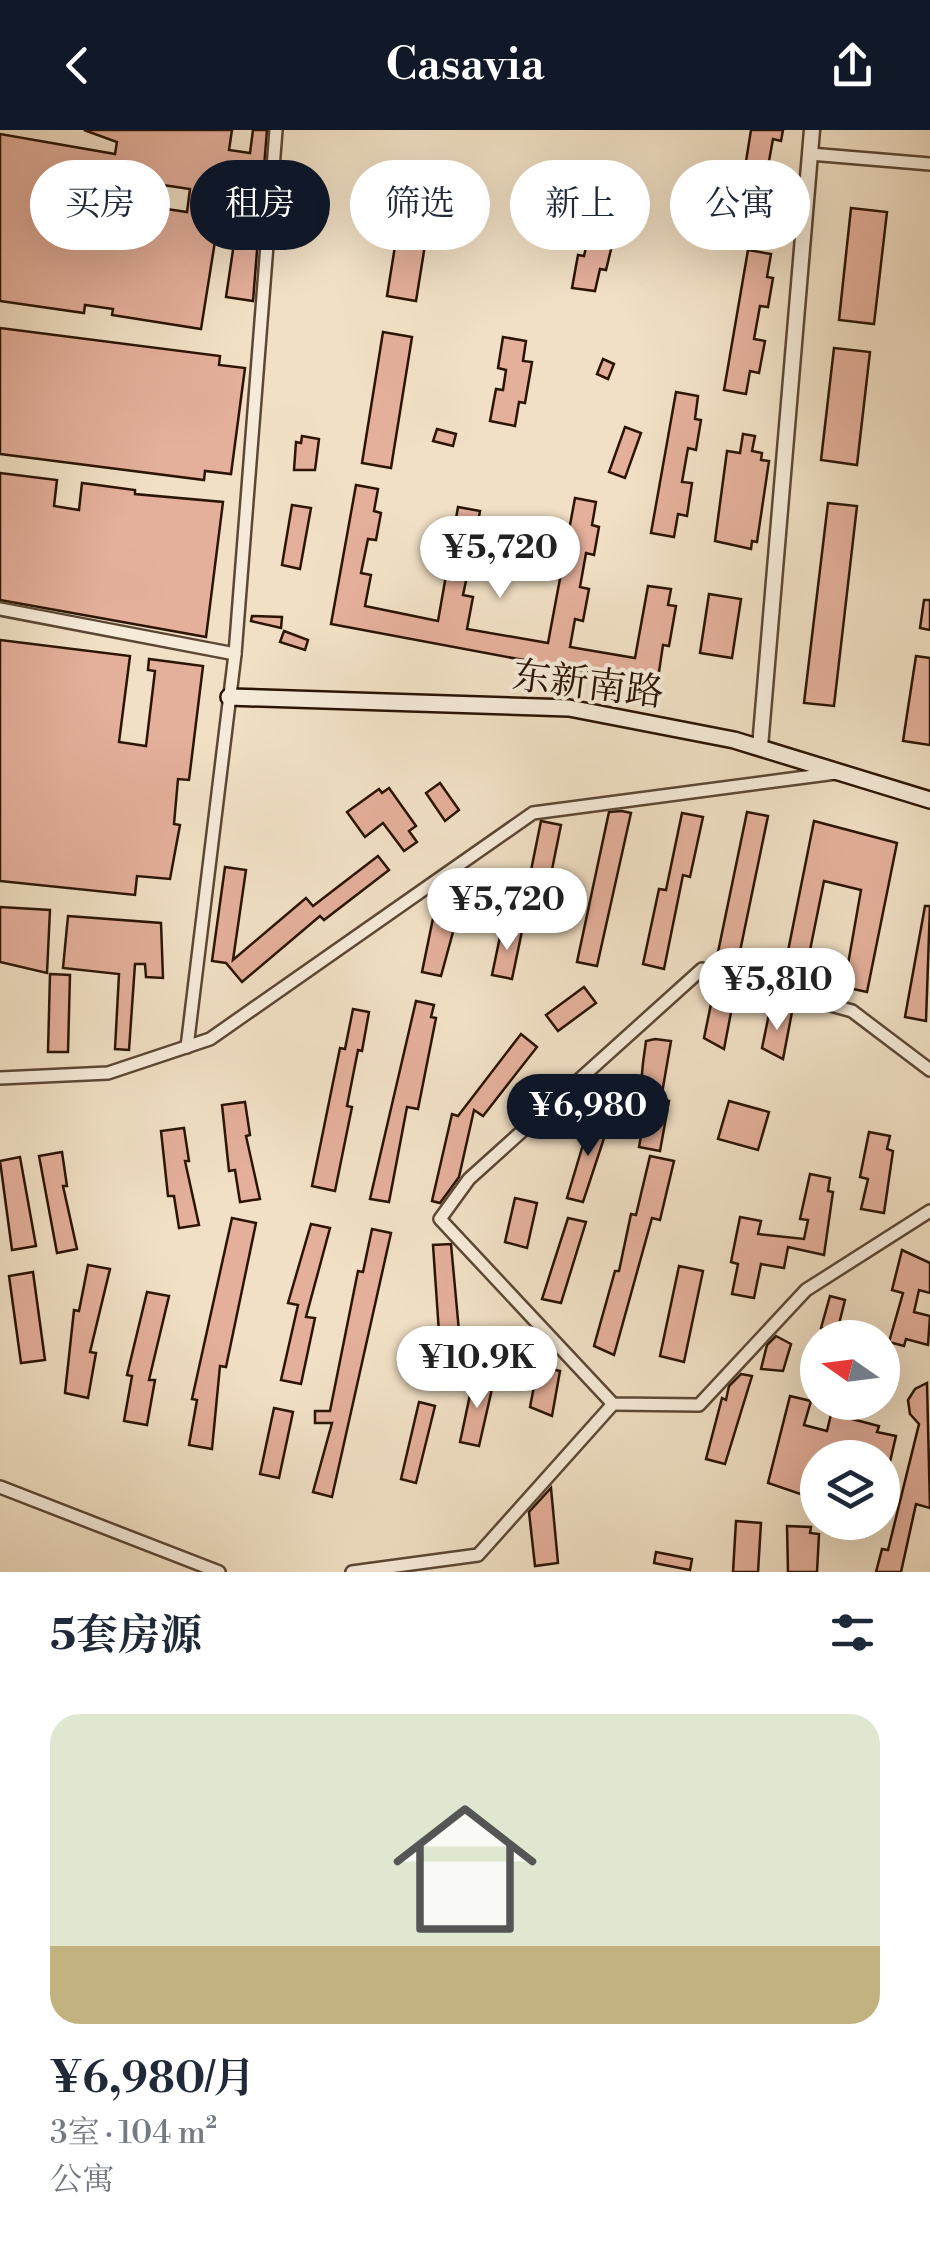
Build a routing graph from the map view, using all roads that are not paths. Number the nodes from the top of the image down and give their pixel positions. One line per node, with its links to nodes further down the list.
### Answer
1 (276, 130): 6 (street)
2 (812, 130): 3 (street)
3 (810, 154): 4 (street); 8 (street)
4 (930, 164)
5 (0, 609): 6 (street)
6 (235, 654): 7 (street)
7 (228, 698): 8 (main road, 东新南路); 11 (street)
8 (760, 747): 9 (main road, 东新南路)
9 (842, 772): 10 (main road, 东新南路); 11 (street)
10 (930, 800)
11 (187, 1047): 13 (street)
12 (930, 1070): 15 (street)
13 (0, 1078)
14 (930, 1211): 15 (street)
15 (613, 1404): 18 (street)
16 (0, 1487): 17 (street)
17 (219, 1572)
18 (352, 1572)

